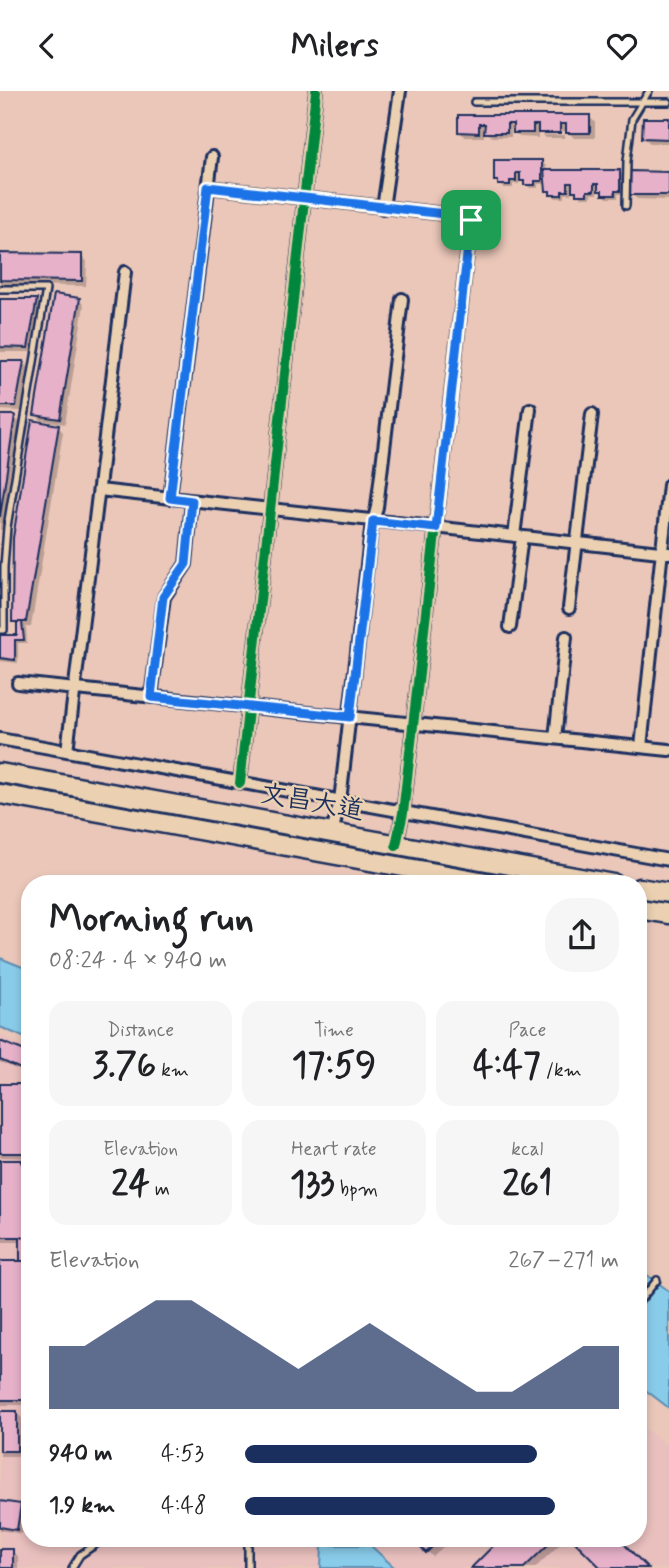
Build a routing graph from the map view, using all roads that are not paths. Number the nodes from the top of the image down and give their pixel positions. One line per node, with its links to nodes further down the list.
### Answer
1 (316, 91): 9 (street)
2 (400, 91): 11 (street)
3 (649, 91): 5 (lane)
4 (474, 102): 5 (lane)
5 (644, 103): 6 (lane); 10 (lane)
6 (669, 103)
7 (212, 157): 8 (street)
8 (208, 187): 9 (street); 19 (street)
9 (304, 199): 11 (street); 21 (street)
10 (626, 206)
11 (383, 208): 23 (street)
12 (125, 272): 18 (street)
13 (0, 289): 24 (lane)
14 (402, 299): 22 (street)
15 (530, 409): 25 (street)
16 (592, 414): 26 (street)
17 (669, 485): 27 (street)
18 (99, 491): 19 (street); 33 (street)
19 (170, 498): 20 (street)
20 (192, 501): 21 (street); 34 (street)
21 (270, 509): 22 (street); 35 (street)
22 (373, 521): 23 (street); 36 (street)
23 (436, 528): 25 (street); 37 (street)
24 (3, 531): 30 (lane)
25 (518, 537): 26 (street); 29 (street)
26 (577, 543): 27 (street); 28 (street)
27 (665, 553): 40 (street)
28 (569, 608)
29 (510, 627)
30 (0, 630)
31 (566, 637): 38 (street)
32 (18, 683): 33 (street)
33 (74, 689): 34 (street); 42 (street)
34 (151, 697): 35 (street)
35 (248, 707): 36 (street); 44 (street)
36 (350, 717): 37 (street); 46 (street)
37 (413, 724): 38 (street); 47 (street)
38 (555, 738): 40 (street)
39 (0, 739): 42 (street)
40 (641, 747): 41 (street)
41 (669, 750)
42 (67, 751): 44 (street)
43 (0, 773): 48 (main road, 文昌大道)
44 (240, 783): 46 (street)
45 (0, 793): 51 (main road, 文昌大道)
46 (340, 801): 47 (street); 48 (street)
47 (403, 813): 49 (street); 50 (street)
48 (332, 833): 49 (main road, 文昌大道)
49 (396, 845): 52 (main road, 文昌大道)
50 (669, 860)
51 (448, 875)
52 (564, 875)
53 (647, 889): 54 (main road)
54 (669, 893)
55 (647, 910): 56 (main road)
56 (669, 914)
57 (655, 1282): 58 (lane)
58 (647, 1292)
59 (92, 1547): 61 (lane)
60 (248, 1547): 62 (lane)
61 (72, 1568)
62 (248, 1568)

